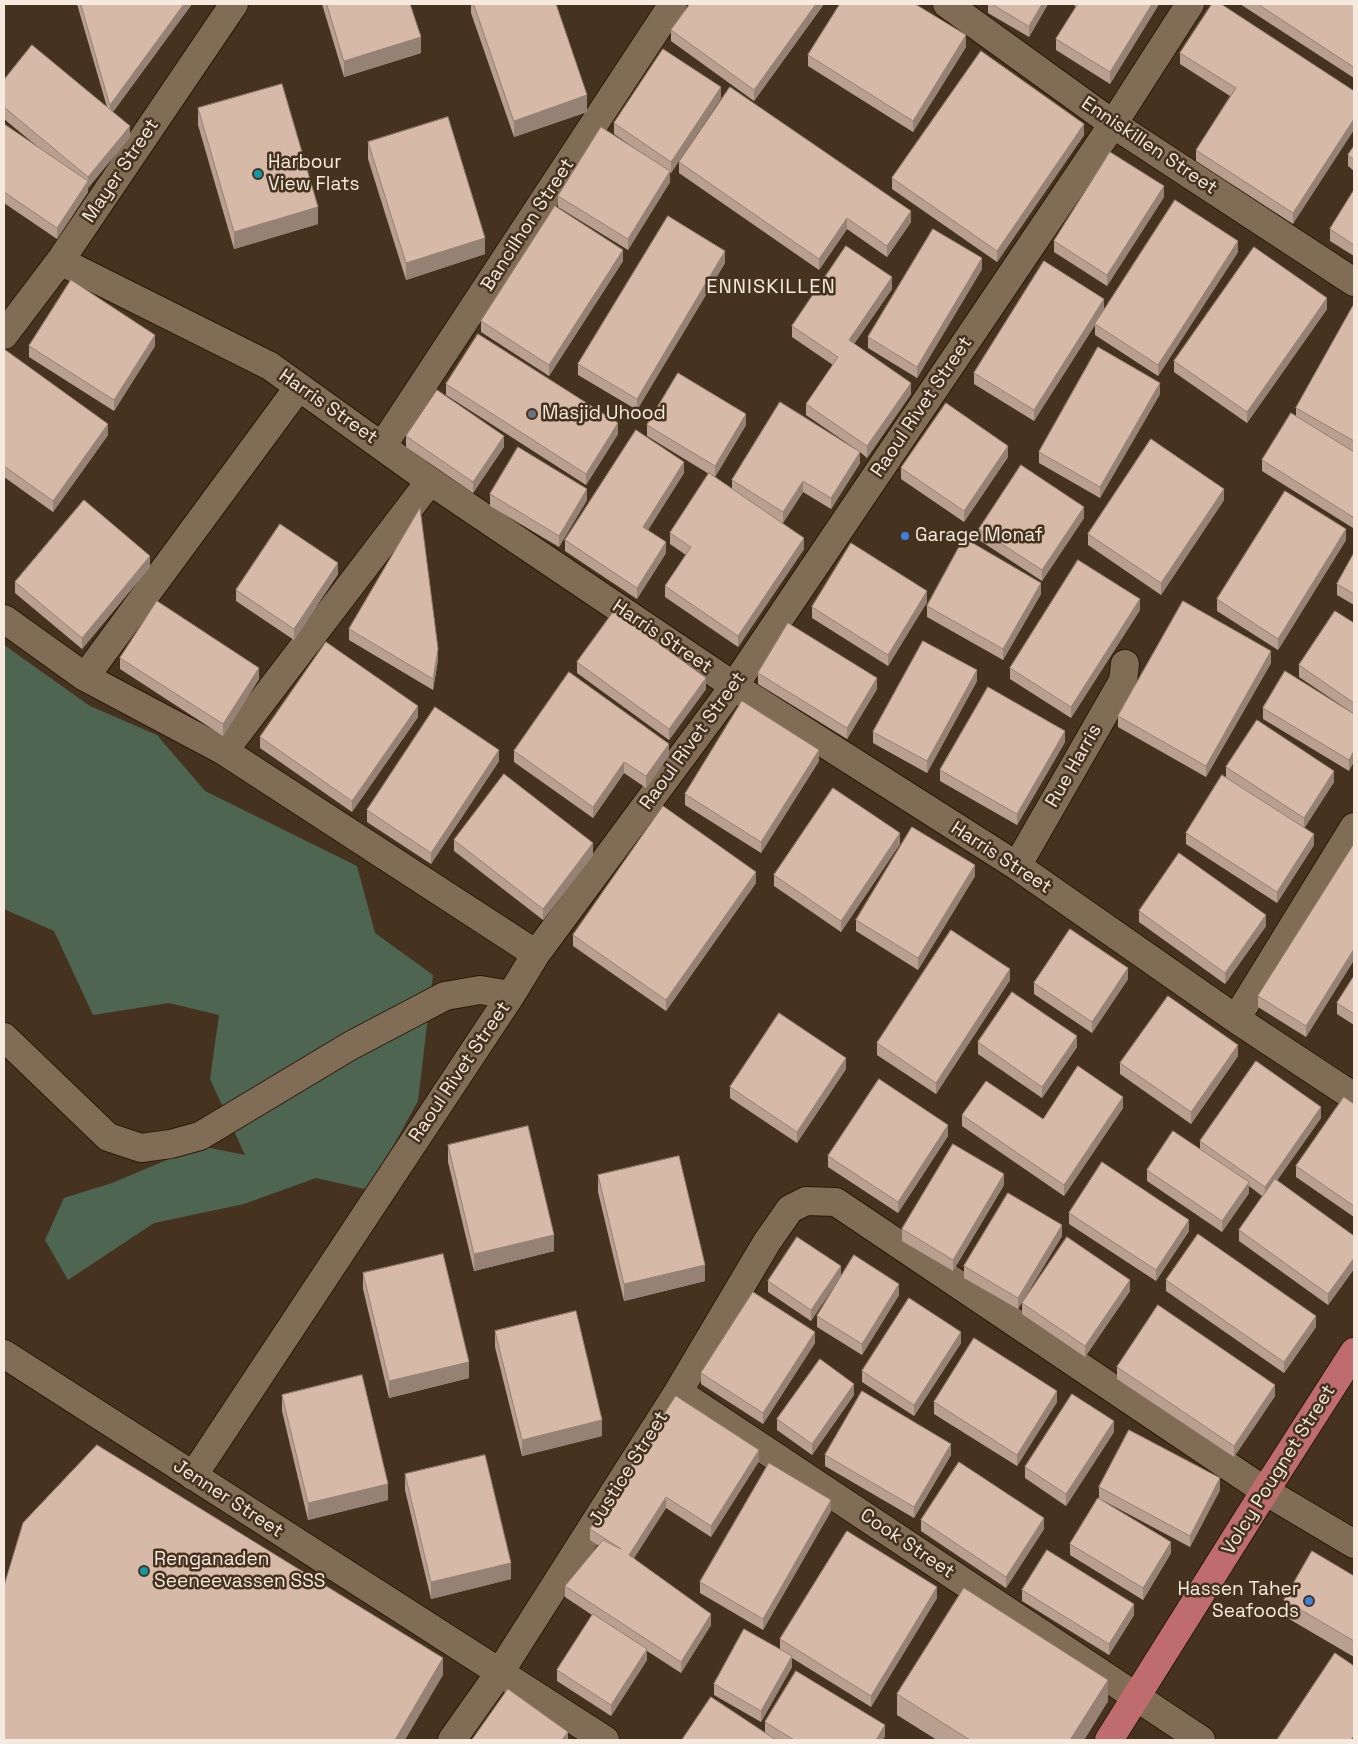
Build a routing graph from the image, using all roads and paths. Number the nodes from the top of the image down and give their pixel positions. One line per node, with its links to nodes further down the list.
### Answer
1 (234, 4): 6 (street, Mayer Street)
2 (673, 4): 10 (street, Bancilhon Street)
3 (947, 4): 5 (street, Enniskillen Street)
4 (1190, 4): 5 (street, Raoul Rivet Street)
5 (1108, 130): 7 (street, Enniskillen Street); 15 (street, Raoul Rivet Street)
6 (60, 261): 8 (street, Mayer Street); 9 (street, Harris Street)
7 (1354, 282)
8 (4, 335)
9 (298, 388): 10 (street, Harris Street); 14 (street)
10 (383, 445): 11 (street, Harris Street)
11 (430, 481): 15 (street, Harris Street); 16 (street)
12 (4, 619): 14 (street)
13 (1125, 664): 18 (street, Rue Harris)
14 (85, 677): 16 (street)
15 (734, 686): 18 (street, Harris Street); 19 (street, Raoul Rivet Street)
16 (224, 751): 19 (street)
17 (1354, 827): 21 (street)
18 (1017, 866): 21 (street, Harris Street)
19 (536, 954): 20 (street, Raoul Rivet Street)
20 (511, 996): 22 (street); 27 (street, Raoul Rivet Street)
21 (1236, 1019): 23 (street, Harris Street)
22 (4, 1037)
23 (1354, 1097)
24 (1354, 1352): 28 (main road, Volcy Pougnet Street)
25 (4, 1354): 27 (street, Jenner Street)
26 (678, 1392): 28 (street, Justice Street); 30 (street, Justice Street); 31 (street, Cook Street)
27 (192, 1476): 30 (street, Jenner Street)
28 (1265, 1491): 29 (street); 31 (main road, Volcy Pougnet Street)
29 (1354, 1544)
30 (500, 1672): 32 (street, Justice Street); 33 (street, Jenner Street)
31 (1137, 1697): 34 (main road, Volcy Pougnet Street); 35 (street, Cook Street)
32 (452, 1740)
33 (605, 1740)
34 (1109, 1740)
35 (1201, 1740)

